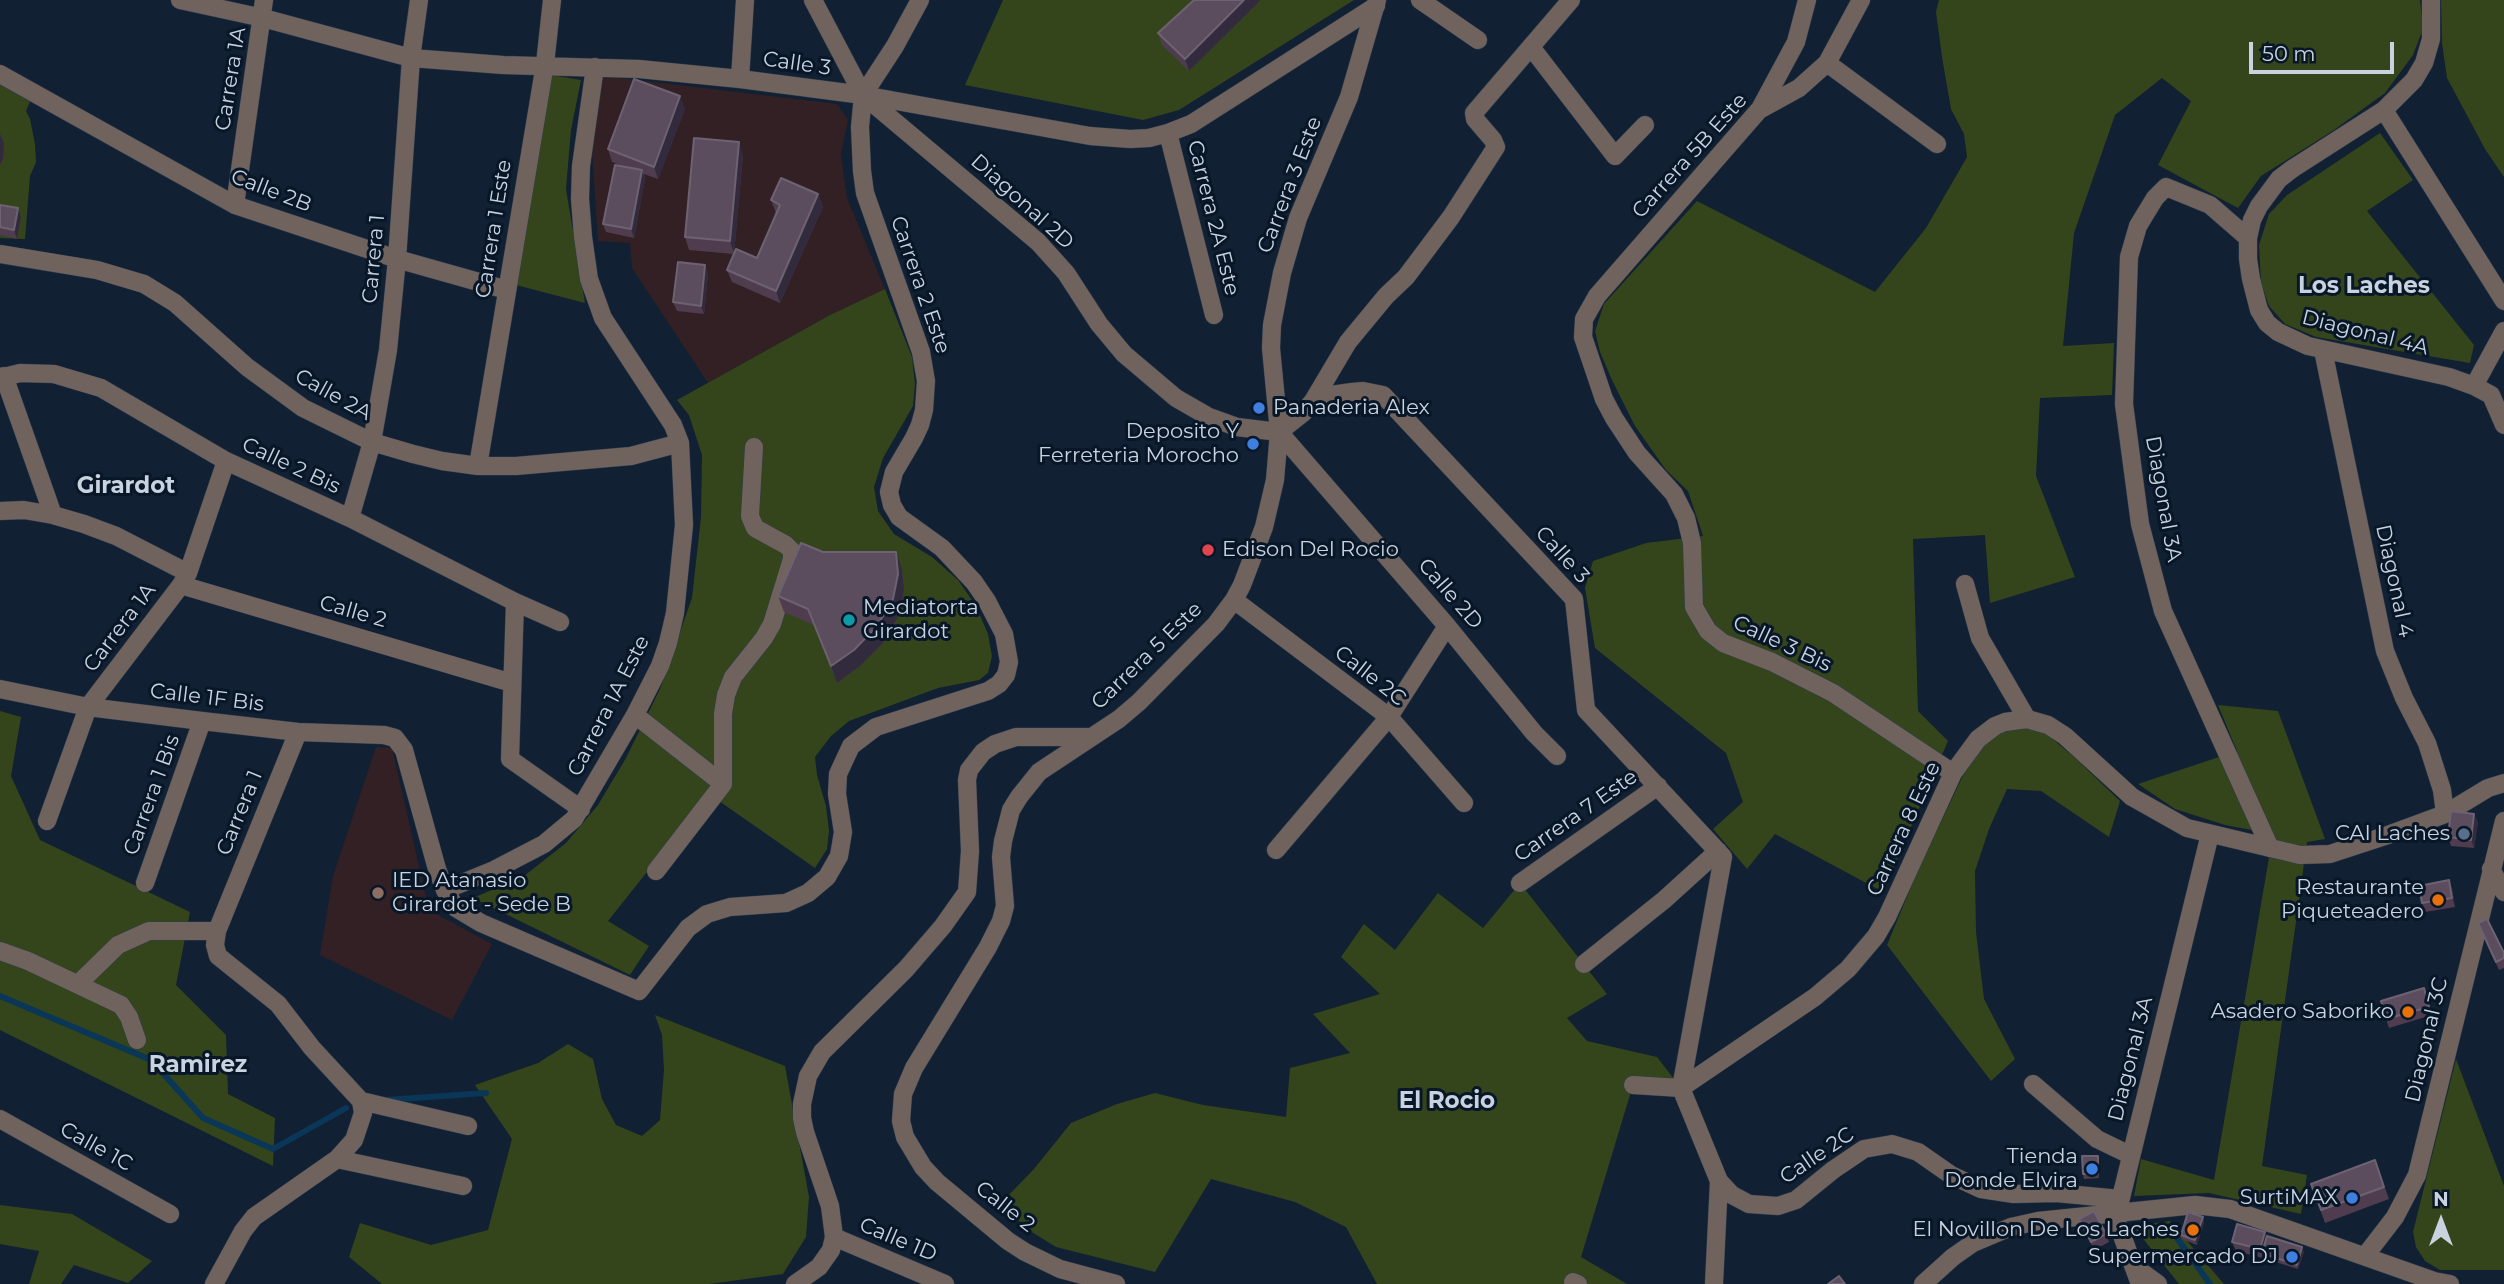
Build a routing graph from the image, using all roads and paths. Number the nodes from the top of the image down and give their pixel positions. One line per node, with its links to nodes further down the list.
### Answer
1 (180, 0): 13 (street, Calle 3)
2 (419, 0): 16 (street, Carrera 1)
3 (552, 0): 18 (street, Carrera 1 Este)
4 (745, 0): 21 (street)
5 (813, 0): 22 (street)
6 (920, 0): 22 (street, Carrera 2 Este)
7 (1420, 0): 14 (street)
8 (1571, 0): 15 (street)
9 (1807, 0): 23 (street)
10 (1861, 0): 17 (street, Carrera 5B Este)
11 (2431, 0): 24 (street, Diagonal 4A)
12 (1377, 3): 26 (street, Calle 3); 42 (street, Carrera 3 Este)
13 (264, 9): 16 (street, Calle 3); 28 (street, Carrera 1A)
14 (1478, 40)
15 (1531, 47): 25 (street); 40 (street)
16 (411, 58): 18 (street, Calle 3); 31 (street, Carrera 1)
17 (1827, 62): 23 (street, Carrera 5B Este); 27 (street)
18 (545, 64): 19 (street, Calle 3); 32 (street, Carrera 1 Este)
19 (595, 67): 21 (street, Calle 3); 44 (street, Carrera 1A Este)
20 (0, 74): 28 (street, Calle 2B)
21 (740, 79): 22 (street, Calle 3)
22 (863, 95): 26 (street, Calle 3); 42 (street, Diagonal 2D); 84 (street, Carrera 2 Este)
23 (1759, 110): 35 (street, Carrera 5B Este)
24 (2384, 110): 29 (street, Diagonal 4A); 33 (street)
25 (1645, 125)
26 (1168, 133): 34 (street, Carrera 2A Este)
27 (1937, 144)
28 (234, 205): 31 (street, Calle 2B)
29 (2248, 238): 37 (street, Diagonal 4A); 77 (street, Diagonal 3A)
30 (0, 254): 43 (street, Calle 2A)
31 (397, 258): 32 (street, Calle 2B); 43 (street, Carrera 1)
32 (507, 289): 47 (street, Carrera 1 Este)
33 (2504, 301)
34 (1214, 315)
35 (1584, 319): 67 (street, Calle 3 Bis)
36 (2504, 331): 39 (street)
37 (2323, 350): 39 (street, Diagonal 4A); 73 (street, Diagonal 4)
38 (2, 377): 46 (street, Calle 2 Bis); 49 (street)
39 (2474, 386): 41 (street, Diagonal 4A)
40 (1313, 401): 42 (street); 70 (street, Calle 3)
41 (2504, 425)
42 (1279, 432): 53 (street, Carrera 5 Este); 56 (street, Calle 2D)
43 (372, 442): 47 (street, Calle 2A); 50 (street, Carrera 1)
44 (680, 443): 47 (street, Calle 2A); 60 (street, Carrera 1A Este)
45 (754, 447): 69 (street)
46 (226, 461): 50 (street, Calle 2 Bis); 51 (street, Carrera 1A)
47 (478, 466)
48 (0, 511): 49 (street, Calle 2)
49 (53, 515): 51 (street, Calle 2)
50 (350, 519): 54 (street, Calle 2 Bis)
51 (184, 579): 57 (street, Calle 2); 59 (street, Carrera 1A)
52 (1965, 584): 62 (street)
53 (1234, 600): 61 (street, Calle 2C); 65 (street, Carrera 5 Este)
54 (514, 602): 55 (street, Calle 2 Bis); 57 (street)
55 (560, 622)
56 (1447, 626): 61 (street); 66 (street, Calle 2D)
57 (512, 683): 72 (street)
58 (0, 689): 59 (street, Calle 1F Bis)
59 (88, 707): 63 (street, Calle 1F Bis); 74 (street, Carrera 1A)
60 (635, 715): 69 (street); 72 (street, Carrera 1A Este)
61 (1390, 717): 71 (street, Calle 2C); 78 (street)
62 (2027, 719): 67 (street, Carrera 8 Este); 76 (street)
63 (202, 721): 64 (street, Calle 1F Bis); 82 (street, Carrera 1 Bis)
64 (298, 732): 84 (street, Calle 1F Bis); 86 (street, Carrera 1)
65 (1092, 737): 103 (street, Carrera 5 Este); 109 (street, Calle 2)
66 (1557, 756)
67 (1953, 773): 93 (street, Carrera 8 Este)
68 (2504, 783): 73 (street)
69 (723, 784): 81 (street)
70 (1658, 786): 79 (street, Calle 3); 83 (street, Carrera 7 Este)
71 (1464, 803)
72 (581, 809): 84 (street, Carrera 1A Este)
73 (2445, 814): 77 (street)
74 (47, 821)
75 (2504, 821): 80 (street, Diagonal 3C)
76 (2210, 834): 77 (street); 97 (street, Diagonal 3A)
77 (2270, 848)
78 (1276, 850)
79 (1720, 854): 88 (street); 93 (street)
80 (2496, 863): 85 (street); 104 (street, Diagonal 3C)
81 (656, 872)
82 (145, 883)
83 (1520, 883)
84 (445, 890)
85 (2504, 892)
86 (217, 930): 89 (street); 94 (street)
87 (0, 951): 89 (street)
88 (1584, 964)
89 (78, 984): 90 (street)
90 (137, 1040)
91 (2033, 1084): 97 (street)
92 (1633, 1085): 93 (street)
93 (1681, 1088): 99 (street, Calle 2C)
94 (361, 1101): 96 (street); 98 (street)
95 (0, 1119): 102 (street, Calle 1C)
96 (468, 1126)
97 (2130, 1155): 101 (street, Diagonal 3A)
98 (337, 1159): 100 (street); 106 (street)
99 (1719, 1181): 101 (street, Calle 2C); 110 (street)
100 (463, 1186)
101 (2118, 1206): 104 (street); 105 (street); 111 (street)
102 (170, 1214)
103 (834, 1237): 107 (street); 108 (street, Calle 1D)
104 (2365, 1256): 113 (street)
105 (2138, 1276): 112 (street)
106 (214, 1284)
107 (796, 1284)
108 (945, 1284)
109 (1116, 1284)
110 (1714, 1284)
111 (1923, 1284)
112 (2158, 1284)
113 (2450, 1284)

